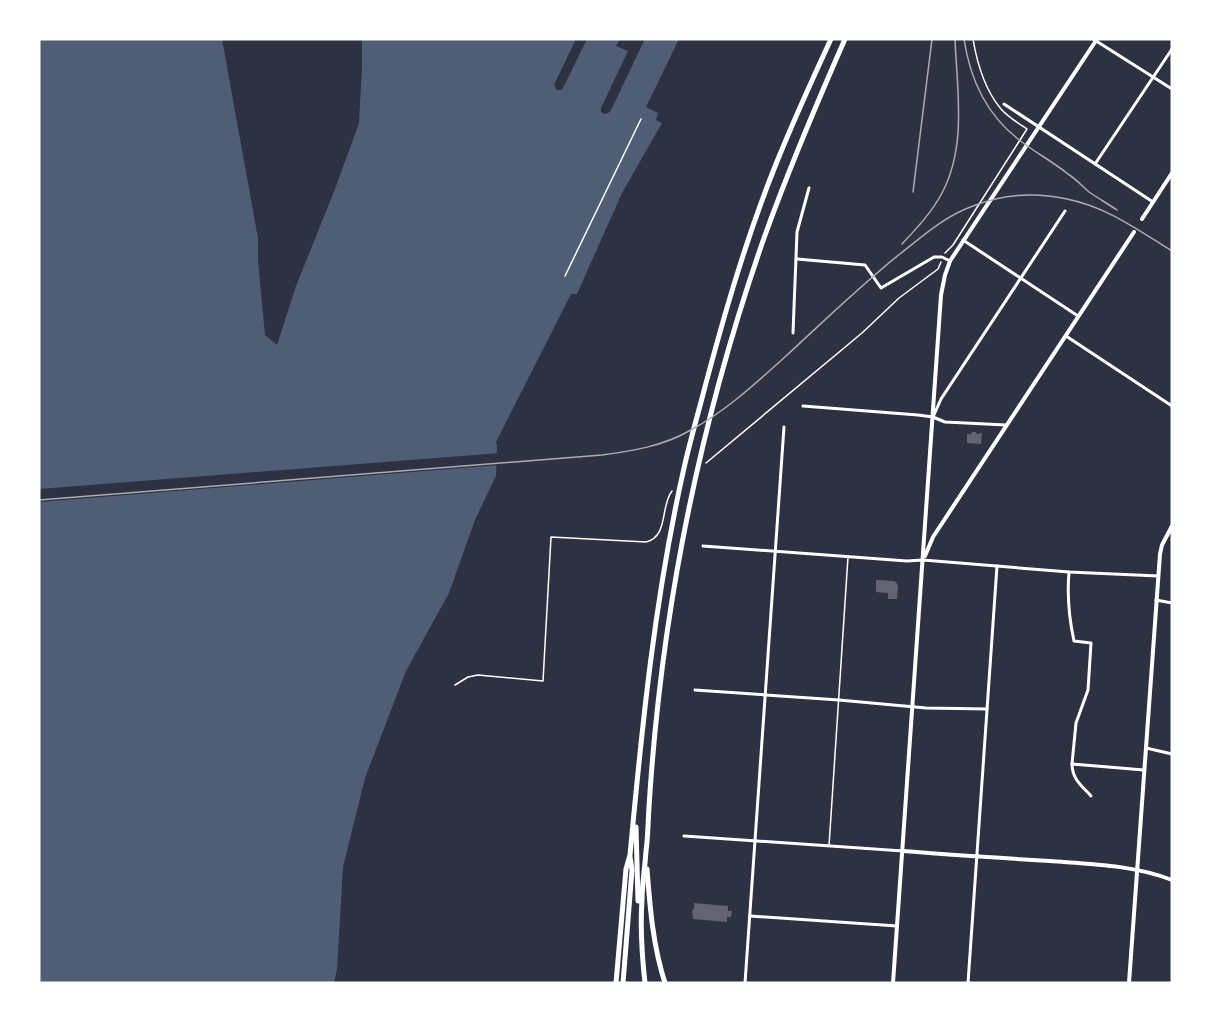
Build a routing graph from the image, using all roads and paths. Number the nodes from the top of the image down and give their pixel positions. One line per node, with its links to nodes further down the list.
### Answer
1 (831, 39): 52 (highway)
2 (845, 39): 57 (highway)
3 (974, 39): 19 (path)
4 (1095, 40): 6 (street); 10 (street)
5 (1172, 49): 6 (street)
6 (1153, 77): 7 (street); 11 (street)
7 (1172, 89)
8 (1004, 104): 10 (street)
9 (641, 118): 22 (path)
10 (1038, 126): 11 (street); 18 (street)
11 (1095, 164): 14 (street)
12 (1172, 173): 14 (street)
13 (809, 188): 20 (street)
14 (1153, 202): 16 (street)
15 (1065, 211): 23 (street)
16 (1142, 219)
17 (1134, 232): 24 (street)
18 (963, 240): 21 (street); 23 (street)
19 (942, 257): 20 (street); 21 (street)
20 (797, 259): 25 (street)
21 (950, 261): 29 (street)
22 (565, 276)
23 (1020, 279): 24 (street); 29 (street)
24 (1078, 316): 26 (street)
25 (793, 333)
26 (1065, 336): 28 (street); 30 (street)
27 (803, 406): 29 (street)
28 (1172, 406)
29 (933, 417): 30 (street); 36 (street)
30 (1006, 425): 36 (street)
31 (784, 426): 34 (street)
32 (1172, 526): 39 (street)
33 (703, 546): 34 (street)
34 (775, 551): 35 (street); 43 (street)
35 (848, 556): 36 (street); 44 (lane)
36 (923, 560): 37 (street); 45 (street)
37 (997, 566): 38 (street); 46 (street)
38 (1069, 572): 39 (street); 49 (street)
39 (1158, 576): 40 (street)
40 (1156, 600): 41 (street); 47 (street)
41 (1172, 603)
42 (695, 690): 43 (street)
43 (765, 695): 44 (street); 54 (street)
44 (839, 700): 45 (street); 55 (lane)
45 (912, 707): 46 (street); 56 (street)
46 (987, 709): 59 (street)
47 (1146, 748): 48 (street); 50 (street)
48 (1172, 754)
49 (1072, 764): 50 (street); 51 (street)
50 (1144, 770): 60 (street)
51 (1091, 796)
52 (635, 804): 58 (highway); 66 (highway)
53 (684, 836): 54 (street)
54 (755, 841): 55 (street); 62 (street)
55 (829, 846): 56 (street)
56 (903, 851): 59 (street); 63 (street)
57 (646, 852): 66 (highway); 67 (highway)
58 (630, 855): 64 (highway); 65 (highway)
59 (976, 856): 60 (street); 70 (street)
60 (1137, 870): 61 (street); 71 (street)
61 (1172, 880)
62 (750, 916): 63 (street); 68 (street)
63 (897, 926): 69 (street)
64 (616, 983)
65 (623, 983)
66 (643, 983)
67 (665, 983)
68 (745, 983)
69 (893, 983)
70 (968, 983)
71 (1129, 983)

